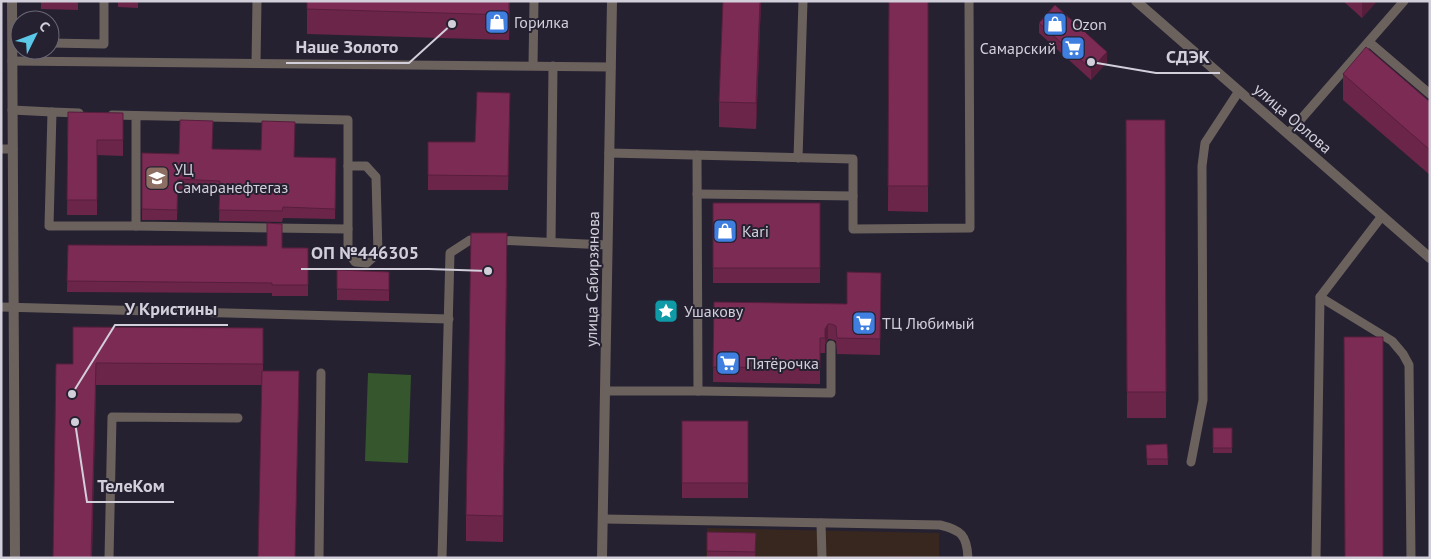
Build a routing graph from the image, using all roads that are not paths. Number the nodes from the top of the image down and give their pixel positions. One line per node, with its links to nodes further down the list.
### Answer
1 (104, 1): 10 (lane)
2 (257, 1): 12 (lane)
3 (534, 1): 13 (lane)
4 (612, 1): 15 (street, улица Сабирзянова)
5 (803, 1): 26 (lane)
6 (969, 1): 29 (lane)
7 (1136, 1): 16 (street, улица Орлова)
8 (1404, 1): 9 (lane)
9 (1369, 42): 17 (lane); 21 (lane)
10 (60, 43)
11 (12, 61): 12 (lane); 18 (street)
12 (256, 63): 13 (lane)
13 (533, 65): 14 (lane)
14 (553, 66): 15 (lane); 33 (lane)
15 (610, 67): 24 (street, улица Сабирзянова)
16 (1239, 91): 21 (street, улица Орлова); 45 (lane)
17 (1430, 94)
18 (12, 110): 19 (lane); 23 (street)
19 (52, 112): 20 (lane); 31 (lane)
20 (136, 116): 27 (lane); 31 (lane)
21 (1288, 134): 30 (street, улица Орлова)
22 (1, 149): 23 (lane)
23 (12, 149): 38 (street)
24 (609, 153): 25 (lane); 34 (street, улица Сабирзянова)
25 (697, 155): 26 (lane); 28 (lane)
26 (798, 158): 29 (lane)
27 (348, 166): 32 (lane); 32 (lane)
28 (697, 194): 29 (lane); 43 (lane)
29 (853, 196)
30 (1382, 216): 35 (street, улица Орлова); 36 (lane)
31 (136, 226): 32 (lane)
32 (348, 229)
33 (551, 242): 34 (lane); 39 (lane)
34 (606, 245): 42 (street, улица Сабирзянова)
35 (1430, 258)
36 (1320, 297): 55 (lane); 56 (lane)
37 (1, 307): 38 (lane)
38 (14, 307): 39 (lane); 48 (street)
39 (449, 319): 51 (lane)
40 (831, 345): 43 (lane)
41 (321, 373): 50 (lane)
42 (606, 391): 43 (lane); 46 (street, улица Сабирзянова)
43 (698, 391)
44 (238, 418): 49 (lane)
45 (1191, 462)
46 (604, 518): 47 (lane); 52 (street, улица Сабирзянова)
47 (821, 522): 53 (lane); 54 (lane)
48 (15, 558)
49 (109, 558)
50 (319, 558)
51 (442, 558)
52 (602, 558)
53 (822, 558)
54 (968, 558)
55 (1316, 558)
56 (1410, 558)

